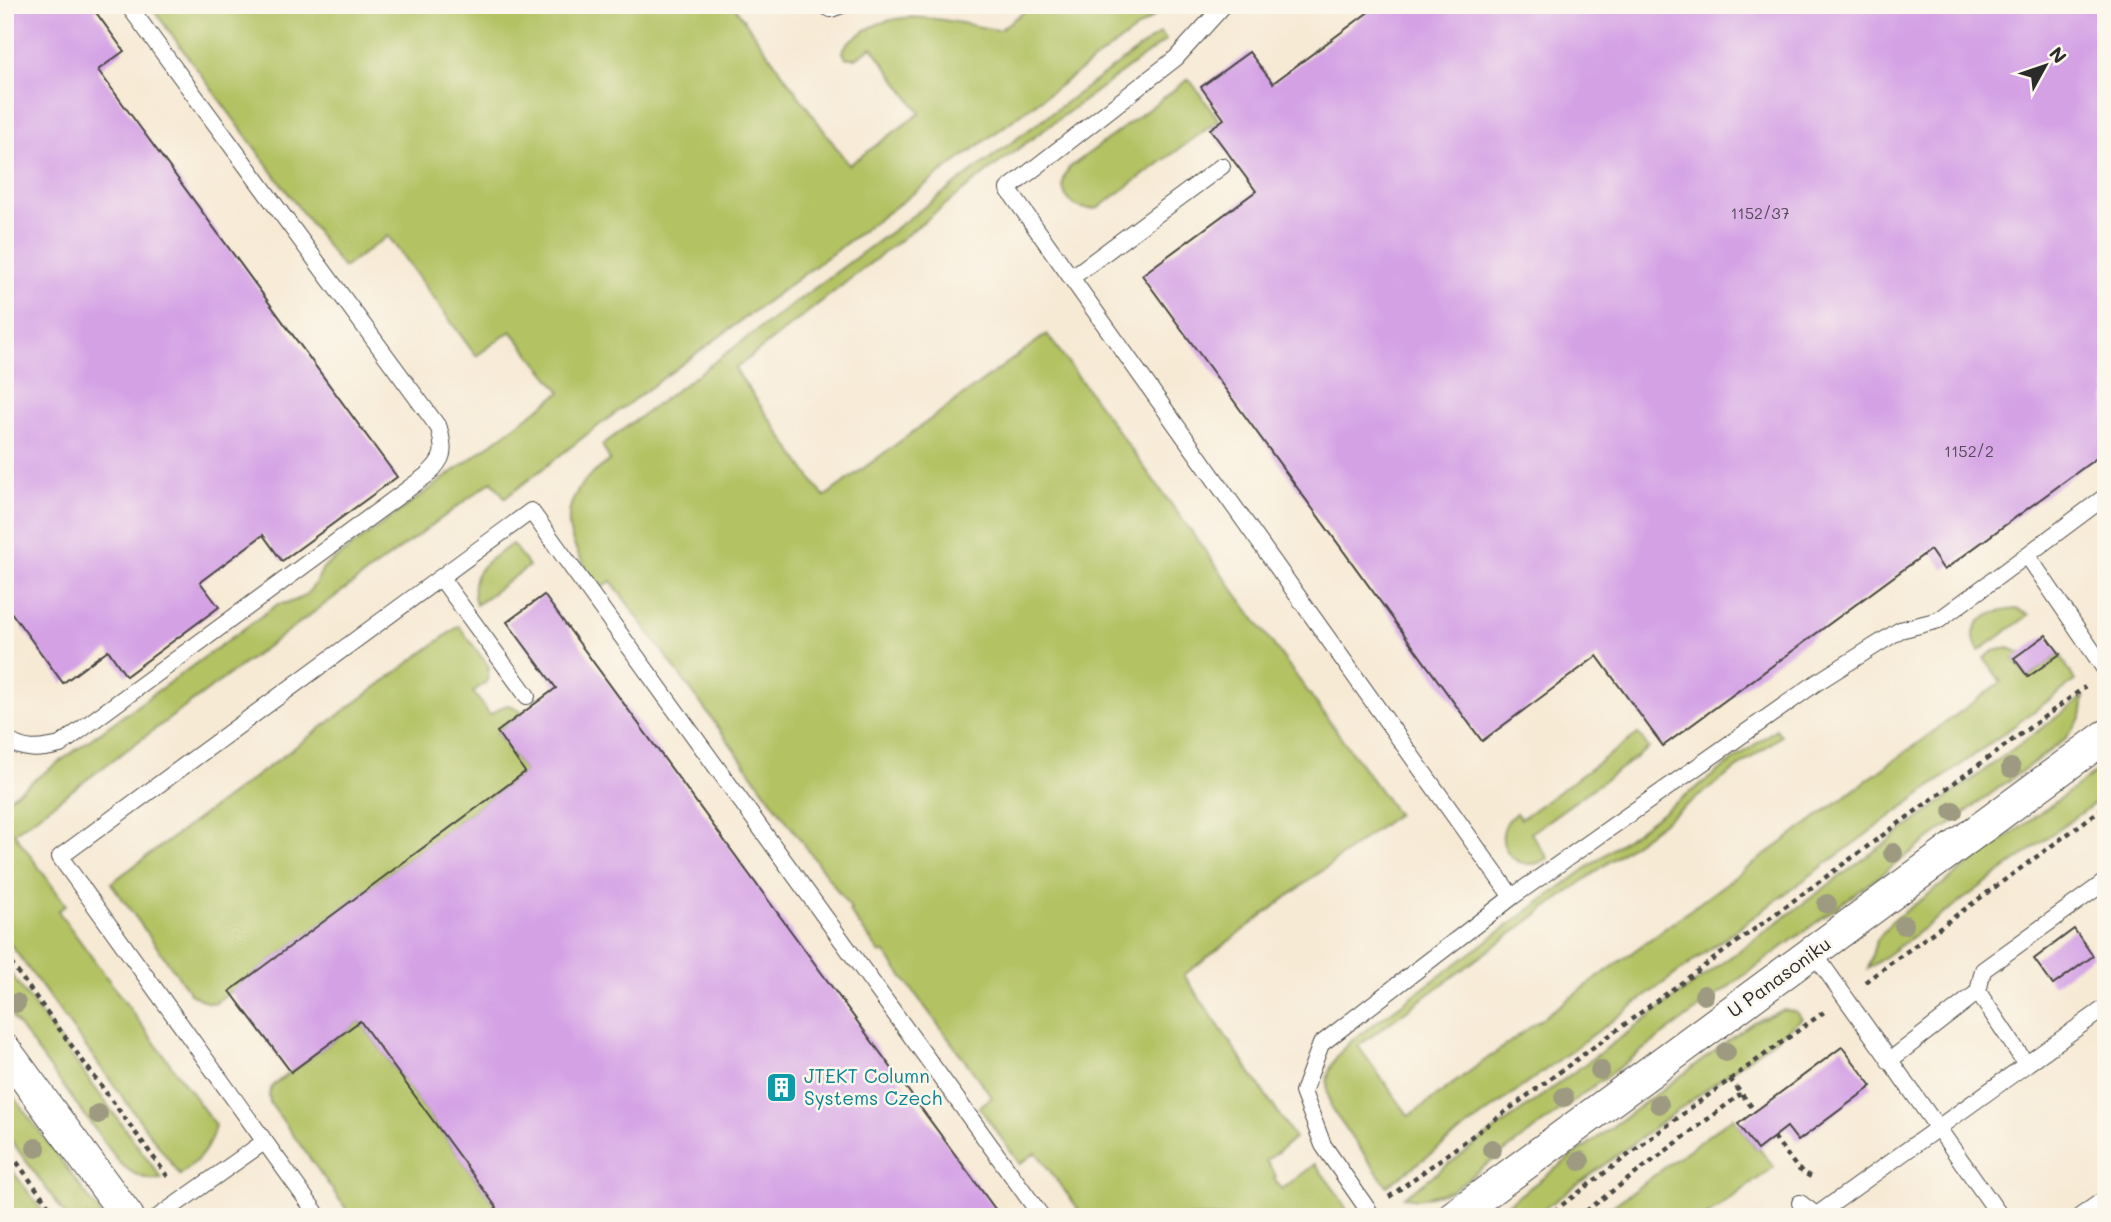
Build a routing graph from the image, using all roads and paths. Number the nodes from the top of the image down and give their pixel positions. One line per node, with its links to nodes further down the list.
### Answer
1 (128, 5): 13 (lane)
2 (823, 5): 3 (lane)
3 (842, 5)
4 (1224, 5): 6 (lane)
5 (1222, 166): 6 (lane)
6 (1071, 278): 15 (lane)
7 (2106, 496): 8 (lane)
8 (2027, 555): 10 (lane); 15 (lane)
9 (441, 578): 11 (lane); 28 (lane); 40 (lane)
10 (2100, 676): 34 (path)
11 (527, 696)
12 (2106, 736): 16 (street, U Panasoniku)
13 (5, 738)
14 (2106, 881): 18 (lane)
15 (1512, 897): 34 (lane)
16 (1813, 952): 21 (lane); 41 (street, U Panasoniku)
17 (5, 955): 31 (path)
18 (1978, 992): 21 (lane); 22 (lane)
19 (2106, 1007): 22 (lane)
20 (5, 1050): 37 (street)
21 (1889, 1060): 26 (lane)
22 (2026, 1065): 26 (lane)
23 (1730, 1079): 24 (path)
24 (1741, 1094): 25 (path); 42 (path)
25 (1755, 1111)
26 (1937, 1129): 30 (lane); 43 (lane)
27 (1774, 1137): 30 (path)
28 (264, 1142): 31 (lane); 39 (lane)
29 (5, 1146): 36 (path)
30 (1849, 1191): 35 (lane)
31 (184, 1198): 38 (lane)
32 (2106, 1198): 44 (lane)
33 (1800, 1203): 35 (lane)
34 (1371, 1214)
35 (1815, 1216)
36 (57, 1217)
37 (128, 1217)
38 (158, 1217)
39 (319, 1217)
40 (1042, 1217)
41 (1453, 1217)
42 (1578, 1217)
43 (2001, 1217)
44 (2080, 1217)

